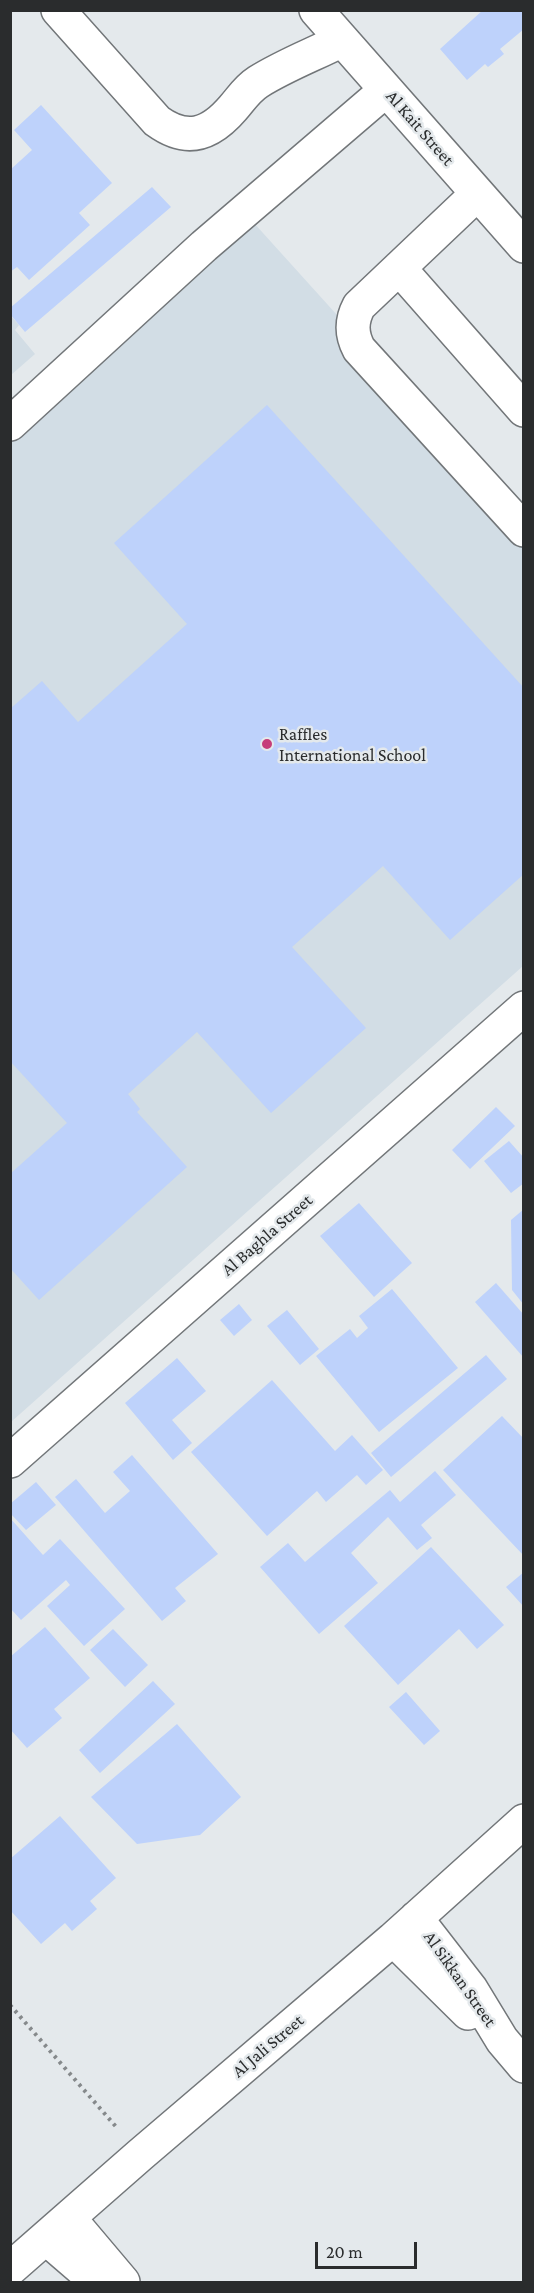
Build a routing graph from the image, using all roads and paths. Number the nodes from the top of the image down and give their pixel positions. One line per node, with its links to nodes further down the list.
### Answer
1 (58, 10): 3 (street)
2 (316, 10): 3 (street, Al Kait Street)
3 (342, 40): 4 (street, Al Kait Street)
4 (386, 90): 5 (street, Al Kait Street); 9 (street)
5 (477, 194): 6 (street, Al Kait Street); 7 (street)
6 (524, 246)
7 (399, 268): 8 (street); 10 (street)
8 (524, 410)
9 (10, 424)
10 (524, 530)
11 (524, 1008): 12 (street, Al Baghla Street)
12 (10, 1461)
13 (524, 1821): 14 (street, Al Jali Street)
14 (405, 1928): 16 (street, Al Sikkan Street); 17 (street, Al Jali Street)
15 (10, 2005): 17 (path)
16 (524, 2066)
17 (140, 2155): 18 (street, Al Jali Street)
18 (58, 2228): 19 (street, Al Jali Street); 20 (street); 21 (street)
19 (10, 2269)
20 (97, 2283)
21 (123, 2283)

